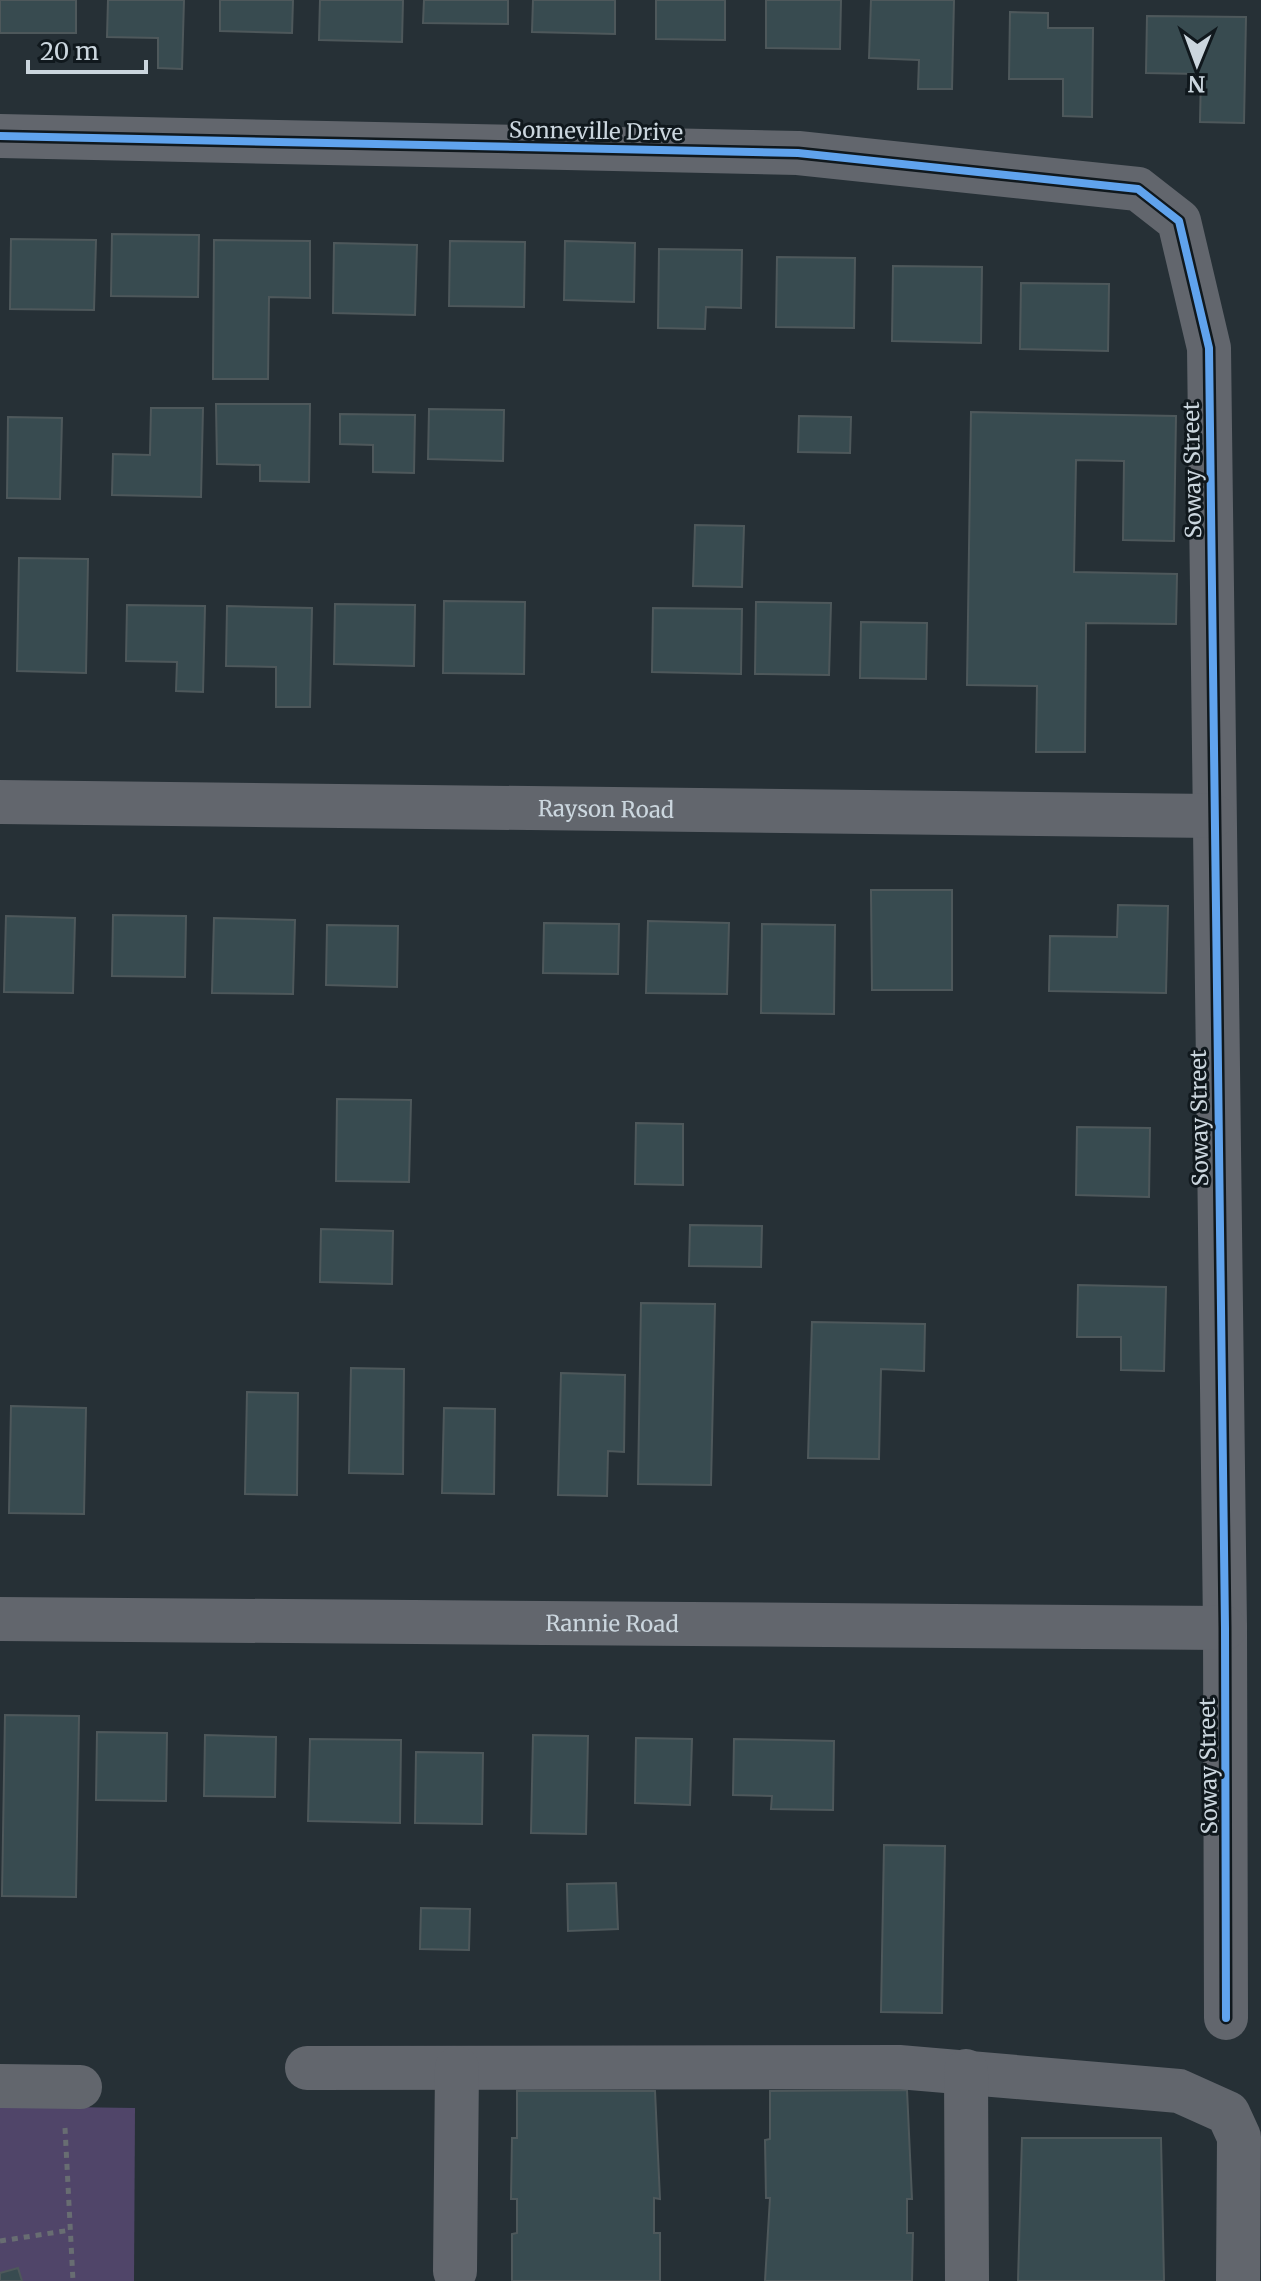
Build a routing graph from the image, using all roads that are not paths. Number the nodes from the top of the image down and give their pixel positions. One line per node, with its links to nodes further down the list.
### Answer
1 (0, 136): 2 (street, Sonneville Drive)
2 (1179, 221): 4 (street, Soway Street)
3 (0, 802): 4 (street, Rayson Road)
4 (1213, 816): 6 (street, Soway Street)
5 (0, 1619): 6 (street, Rannie Road)
6 (1225, 1628): 7 (street, Soway Street)
7 (1244, 1946): 8 (street, Soway Street)
8 (1226, 2018)
9 (307, 2068): 10 (street)
10 (457, 2068): 11 (street); 14 (street)
11 (966, 2071): 15 (street); 16 (street)
12 (0, 2086): 13 (street)
13 (72, 2087)
14 (455, 2271)
15 (967, 2281)
16 (1238, 2281)

